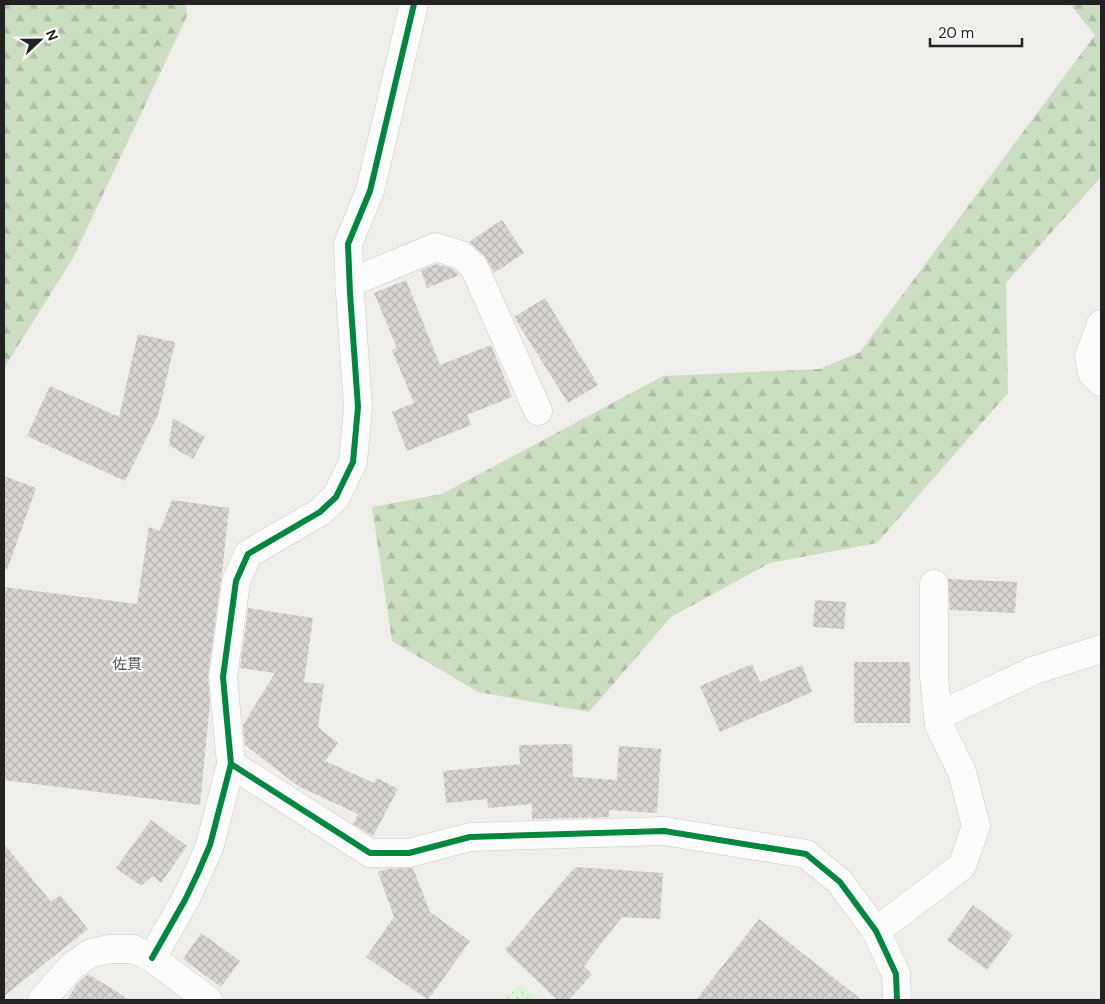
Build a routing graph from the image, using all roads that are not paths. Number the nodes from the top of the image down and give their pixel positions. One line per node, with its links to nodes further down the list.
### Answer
1 (414, 4): 2 (street)
2 (350, 283): 5 (street); 9 (street)
3 (1101, 324): 4 (street)
4 (1101, 382)
5 (538, 411)
6 (934, 584): 8 (street)
7 (1101, 649): 8 (street)
8 (938, 716): 10 (street)
9 (231, 764): 10 (street); 11 (street)
10 (876, 931): 14 (street)
11 (152, 958): 12 (street); 13 (street)
12 (42, 1000)
13 (208, 1000)
14 (897, 1000)

